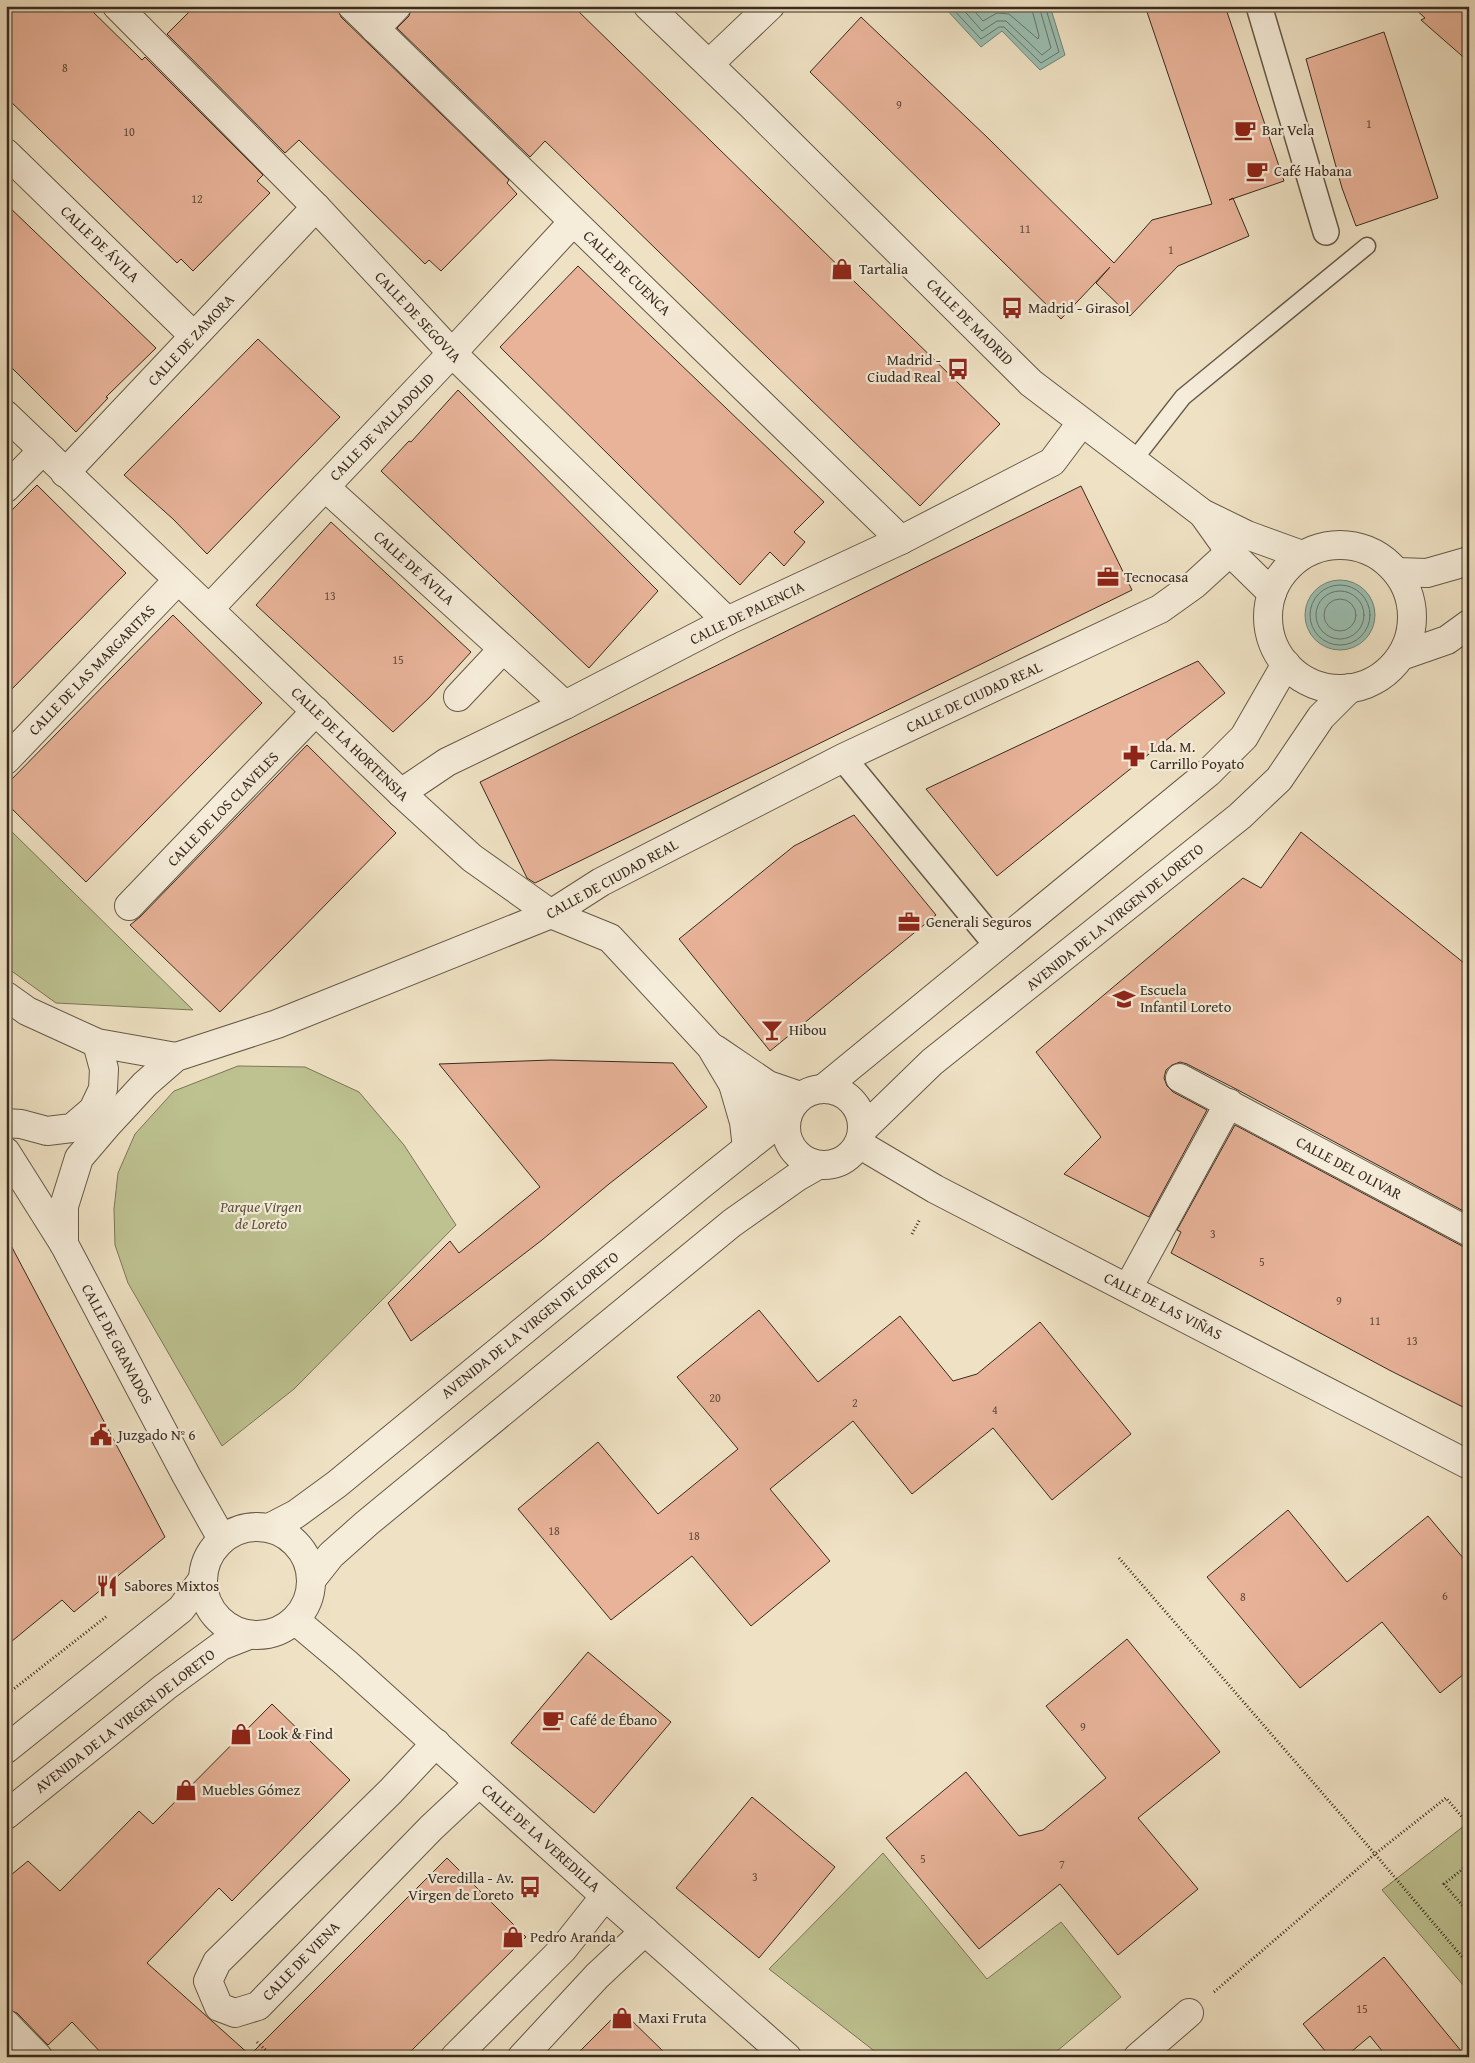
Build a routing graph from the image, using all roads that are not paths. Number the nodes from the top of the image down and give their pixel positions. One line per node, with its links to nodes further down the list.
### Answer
1 (117, 6): 10 (street, CALLE DE SEGOVIA)
2 (352, 6): 7 (street, CALLE DE CUENCA)
3 (397, 6): 7 (street)
4 (648, 6): 8 (street, CALLE DE MADRID)
5 (770, 6): 8 (street)
6 (1258, 6): 12 (street)
7 (375, 29): 11 (street, CALLE DE CUENCA)
8 (709, 64): 17 (street, CALLE DE MADRID)
9 (6, 153): 14 (street, CALLE DE ÁVILA)
10 (316, 207): 14 (street, CALLE DE ZAMORA); 15 (street, CALLE DE SEGOVIA)
11 (574, 222): 15 (street, CALLE DE VALLADOLID); 24 (street, CALLE DE CUENCA)
12 (1326, 232)
13 (1367, 246): 19 (lane)
14 (194, 336): 20 (street, CALLE DE ZAMORA)
15 (452, 353): 21 (street, CALLE DE VALLADOLID); 32 (street, CALLE DE SEGOVIA)
16 (6, 415): 18 (street, CALLE DE LA HORTENSIA)
17 (1082, 422): 19 (street, CALLE DE MADRID); 24 (street, CALLE DE PALENCIA)
18 (42, 450): 20 (street, CALLE DE LA HORTENSIA); 22 (street)
19 (1133, 461): 23 (street, CALLE DE MADRID)
20 (65, 473): 29 (street, CALLE DE LA HORTENSIA)
21 (325, 487): 31 (street, CALLE DE VALLADOLID); 34 (street, CALLE DE ÁVILA)
22 (6, 488)
23 (1202, 513): 25 (street, CALLE DE MADRID); 26 (street, CALLE DE MADRID)
24 (902, 540): 32 (street, CALLE DE PALENCIA)
25 (1230, 552): 30 (street, CALLE DE MADRID); 41 (street, CALLE DE CIUDAD REAL)
26 (1302, 555): 28 (street); 30 (street)
27 (1469, 561): 28 (street)
28 (1397, 572): 35 (street)
29 (178, 580): 31 (street, CALLE DE LA HORTENSIA); 42 (street, CALLE DE LAS MARGARITAS)
30 (1272, 593): 36 (street)
31 (208, 609): 40 (street, CALLE DE LA HORTENSIA)
32 (727, 620): 39 (street, CALLE DE PALENCIA)
33 (1469, 624): 35 (street)
34 (503, 649): 38 (street); 39 (street, CALLE DE ÁVILA)
35 (1401, 656): 37 (street)
36 (1286, 664): 37 (street); 46 (street, AVENIDA DE LA VIRGEN DE LORETO)
37 (1350, 688): 56 (street, AVENIDA DE LA VIRGEN DE LORETO)
38 (458, 697)
39 (565, 705): 43 (street, CALLE DE PALENCIA)
40 (316, 711): 43 (street, CALLE DE LA HORTENSIA); 44 (street, CALLE DE LOS CLAVELES)
41 (843, 758): 45 (street, CALLE DE CIUDAD REAL); 46 (street)
42 (6, 760)
43 (401, 793): 45 (street, CALLE DE LA HORTENSIA)
44 (129, 906)
45 (551, 914): 49 (street, CALLE DE LA HORTENSIA); 50 (street, CALLE DE CIUDAD REAL)
46 (997, 945): 53 (street, AVENIDA DE LA VIRGEN DE LORETO)
47 (6, 996): 48 (street)
48 (97, 1042): 50 (street); 55 (street)
49 (712, 1047): 52 (street, CALLE DE LA HORTENSIA); 53 (street, CALLE DE LA HORTENSIA)
50 (176, 1057): 61 (street, CALLE DE CIUDAD REAL)
51 (1180, 1078): 54 (street, CALLE DEL OLIVAR)
52 (733, 1084): 53 (street, CALLE DE LA HORTENSIA); 57 (street, CALLE DE LA HORTENSIA)
53 (804, 1100): 56 (street); 57 (street, AVENIDA DE LA VIRGEN DE LORETO); 59 (street)
54 (1229, 1103): 60 (street, CALLE DEL OLIVAR); 62 (street)
55 (6, 1123)
56 (861, 1136): 59 (street, AVENIDA DE LA VIRGEN DE LORETO); 62 (street, CALLE DE LAS VIÑAS)
57 (747, 1148): 64 (street, AVENIDA DE LA VIRGEN DE LORETO)
58 (6, 1152): 61 (street, CALLE DE GRANADOS)
59 (818, 1166): 67 (street, AVENIDA DE LA VIRGEN DE LORETO)
60 (1469, 1232)
61 (64, 1244): 65 (street, CALLE DE GRANADOS)
62 (1128, 1288): 63 (street, CALLE DE LAS VIÑAS)
63 (1469, 1465)
64 (268, 1528): 65 (street); 67 (street)
65 (222, 1539): 66 (street)
66 (203, 1579): 69 (street); 71 (street)
67 (312, 1579): 68 (street)
68 (295, 1620): 69 (street); 70 (street, CALLE DE LA VEREDILLA)
69 (249, 1634): 73 (street, AVENIDA DE LA VIRGEN DE LORETO)
70 (436, 1744): 72 (street, CALLE DE LA VEREDILLA); 72 (street, CALLE DE VIENA)
71 (6, 1749)
72 (479, 1783): 74 (street, CALLE DE LA VEREDILLA)
73 (6, 1814)
74 (605, 1896): 75 (street, CALLE DE LA VEREDILLA); 80 (street)
75 (645, 1931): 78 (street, CALLE DE LA VEREDILLA); 81 (street)
76 (1189, 2013): 82 (street)
77 (6, 2024): 79 (street)
78 (780, 2054)
79 (38, 2057)
80 (455, 2057)
81 (522, 2057)
82 (1138, 2057)

